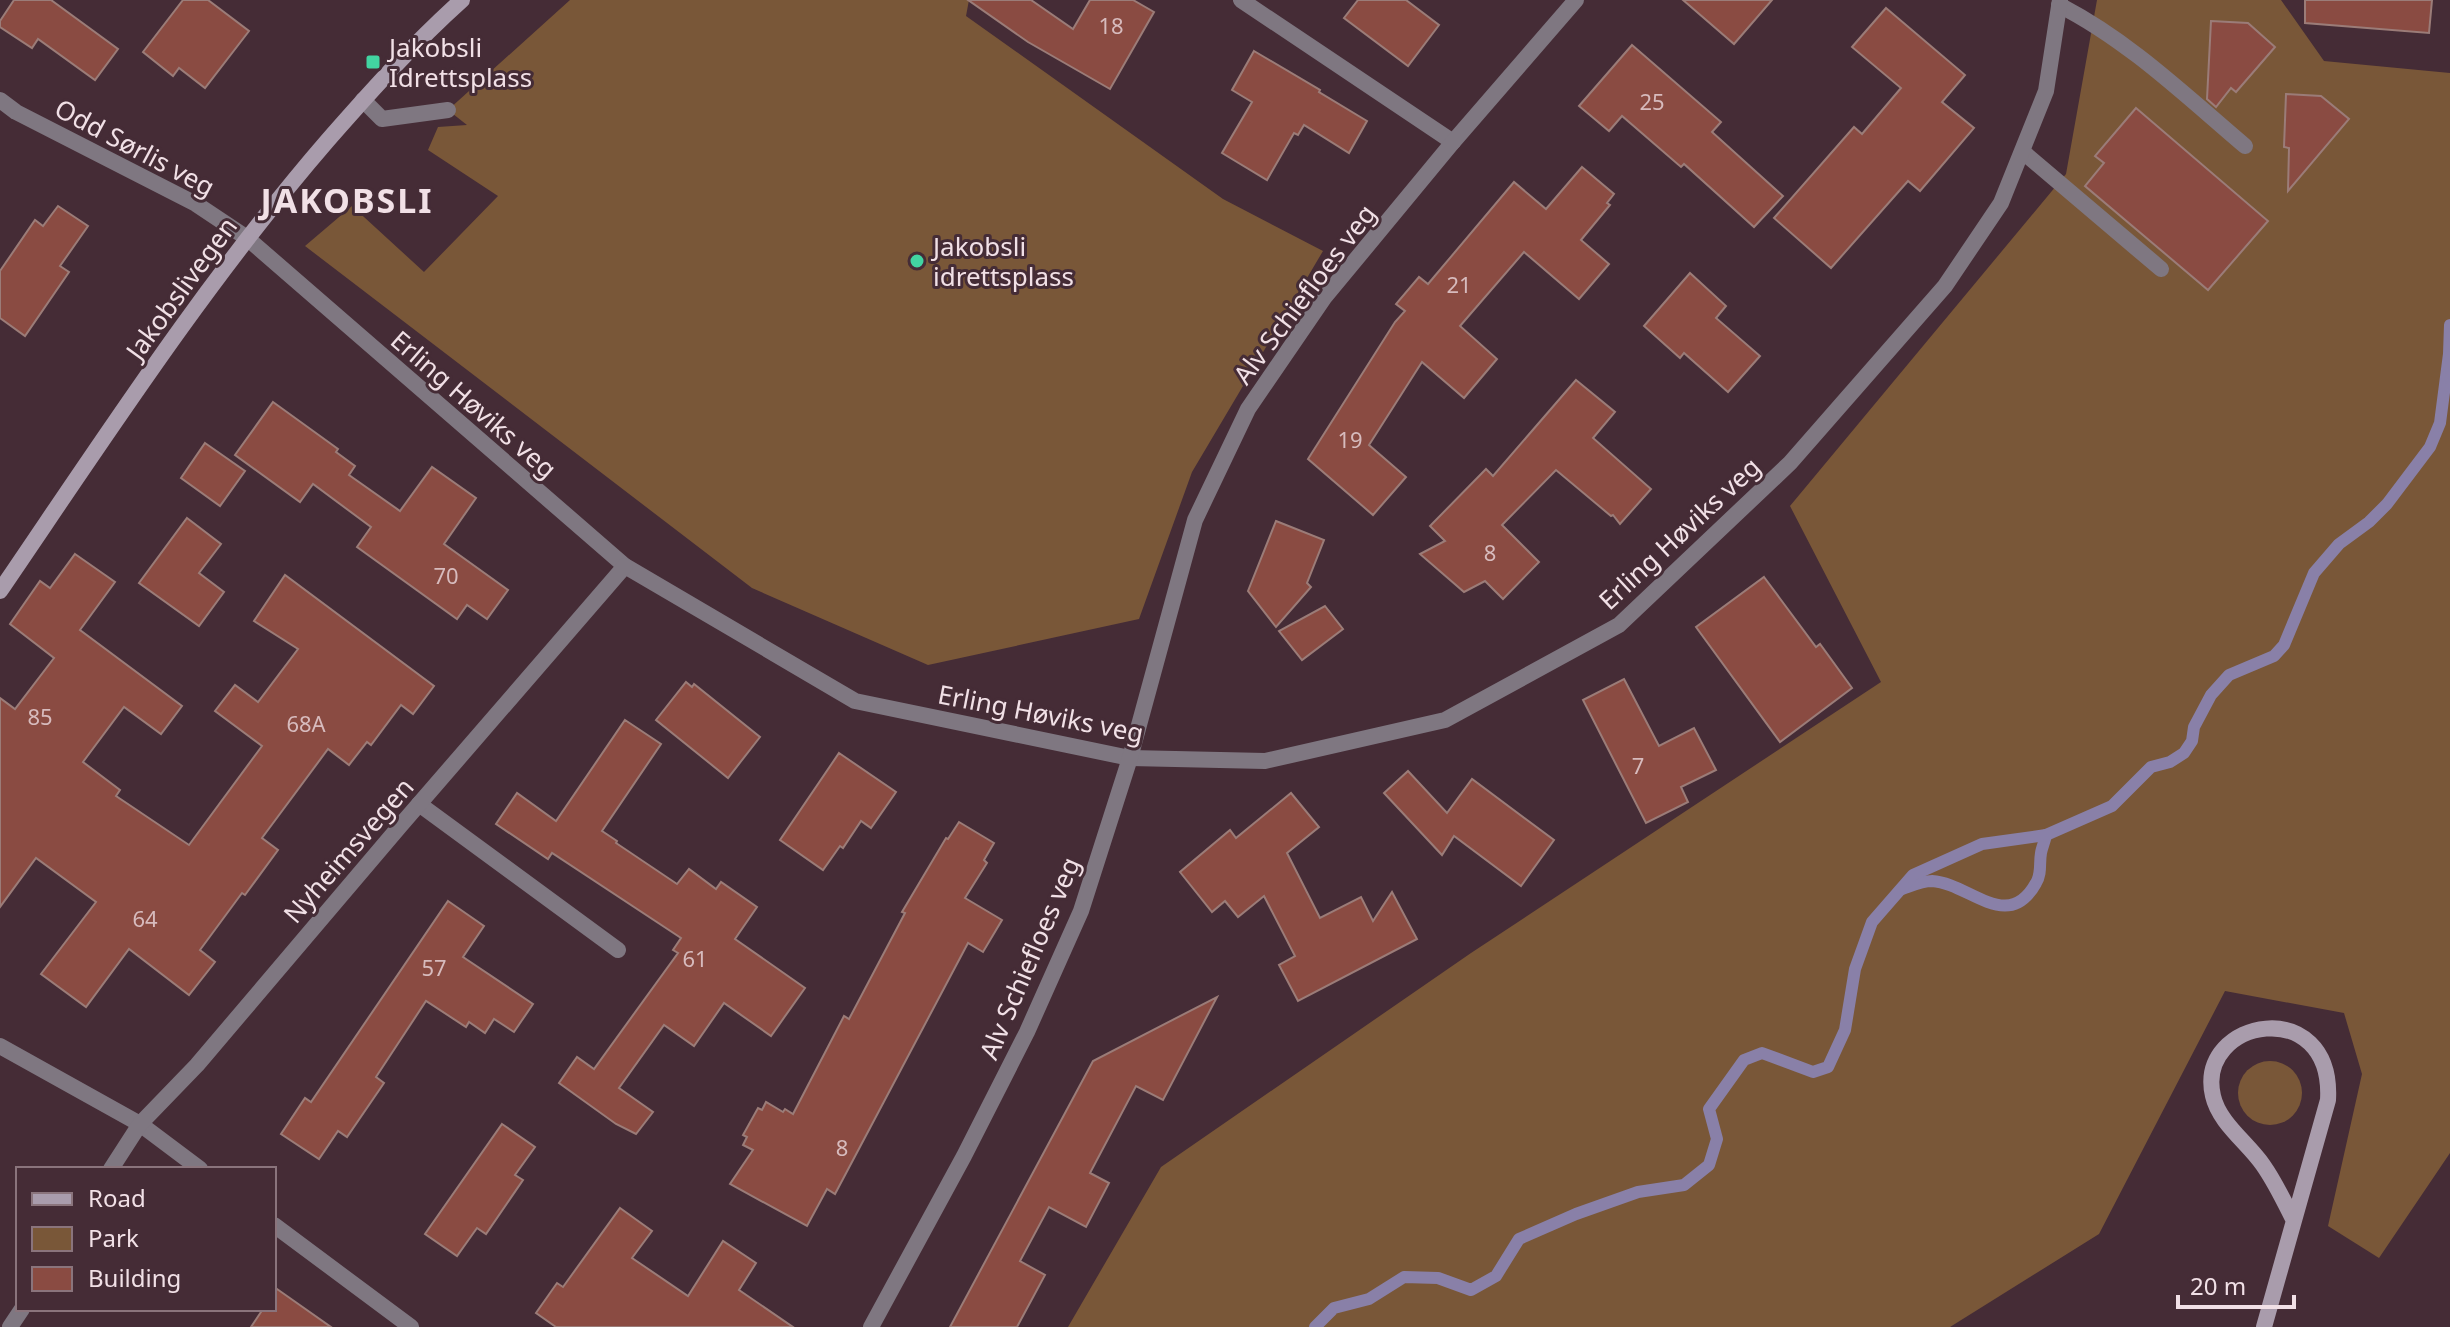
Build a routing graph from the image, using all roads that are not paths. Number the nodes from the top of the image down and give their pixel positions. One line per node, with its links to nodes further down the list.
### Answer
1 (462, 0): 6 (street, Jakobslivegen)
2 (1241, 0): 8 (street)
3 (1576, 0): 8 (street, Alv Schiefloes veg)
4 (2060, 2): 9 (street, Erling Høviks veg); 10 (street, Erling Høviks veg)
5 (0, 100): 11 (street, Odd Sørlis veg)
6 (363, 100): 7 (street); 11 (street, Jakobslivegen)
7 (448, 110)
8 (1453, 142): 15 (street, Alv Schiefloes veg)
9 (2245, 146)
10 (2023, 152): 12 (street); 15 (street, Erling Høviks veg)
11 (247, 238): 13 (street, Erling Høviks veg); 14 (street, Jakobslivegen)
12 (2161, 269)
13 (625, 566): 15 (street, Erling Høviks veg); 16 (street, Nyheimsvegen)
14 (0, 591)
15 (1130, 758): 25 (street, Alv Schiefloes veg)
16 (419, 804): 17 (street); 19 (street, Nyheimsvegen)
17 (618, 950)
18 (0, 1046): 19 (street)
19 (140, 1124): 20 (street, Nyheimsvegen); 21 (street)
20 (112, 1167)
21 (197, 1167)
22 (2293, 1219): 22 (street); 26 (street)
23 (276, 1226): 24 (street)
24 (411, 1327)
25 (871, 1327)
26 (2264, 1327)

